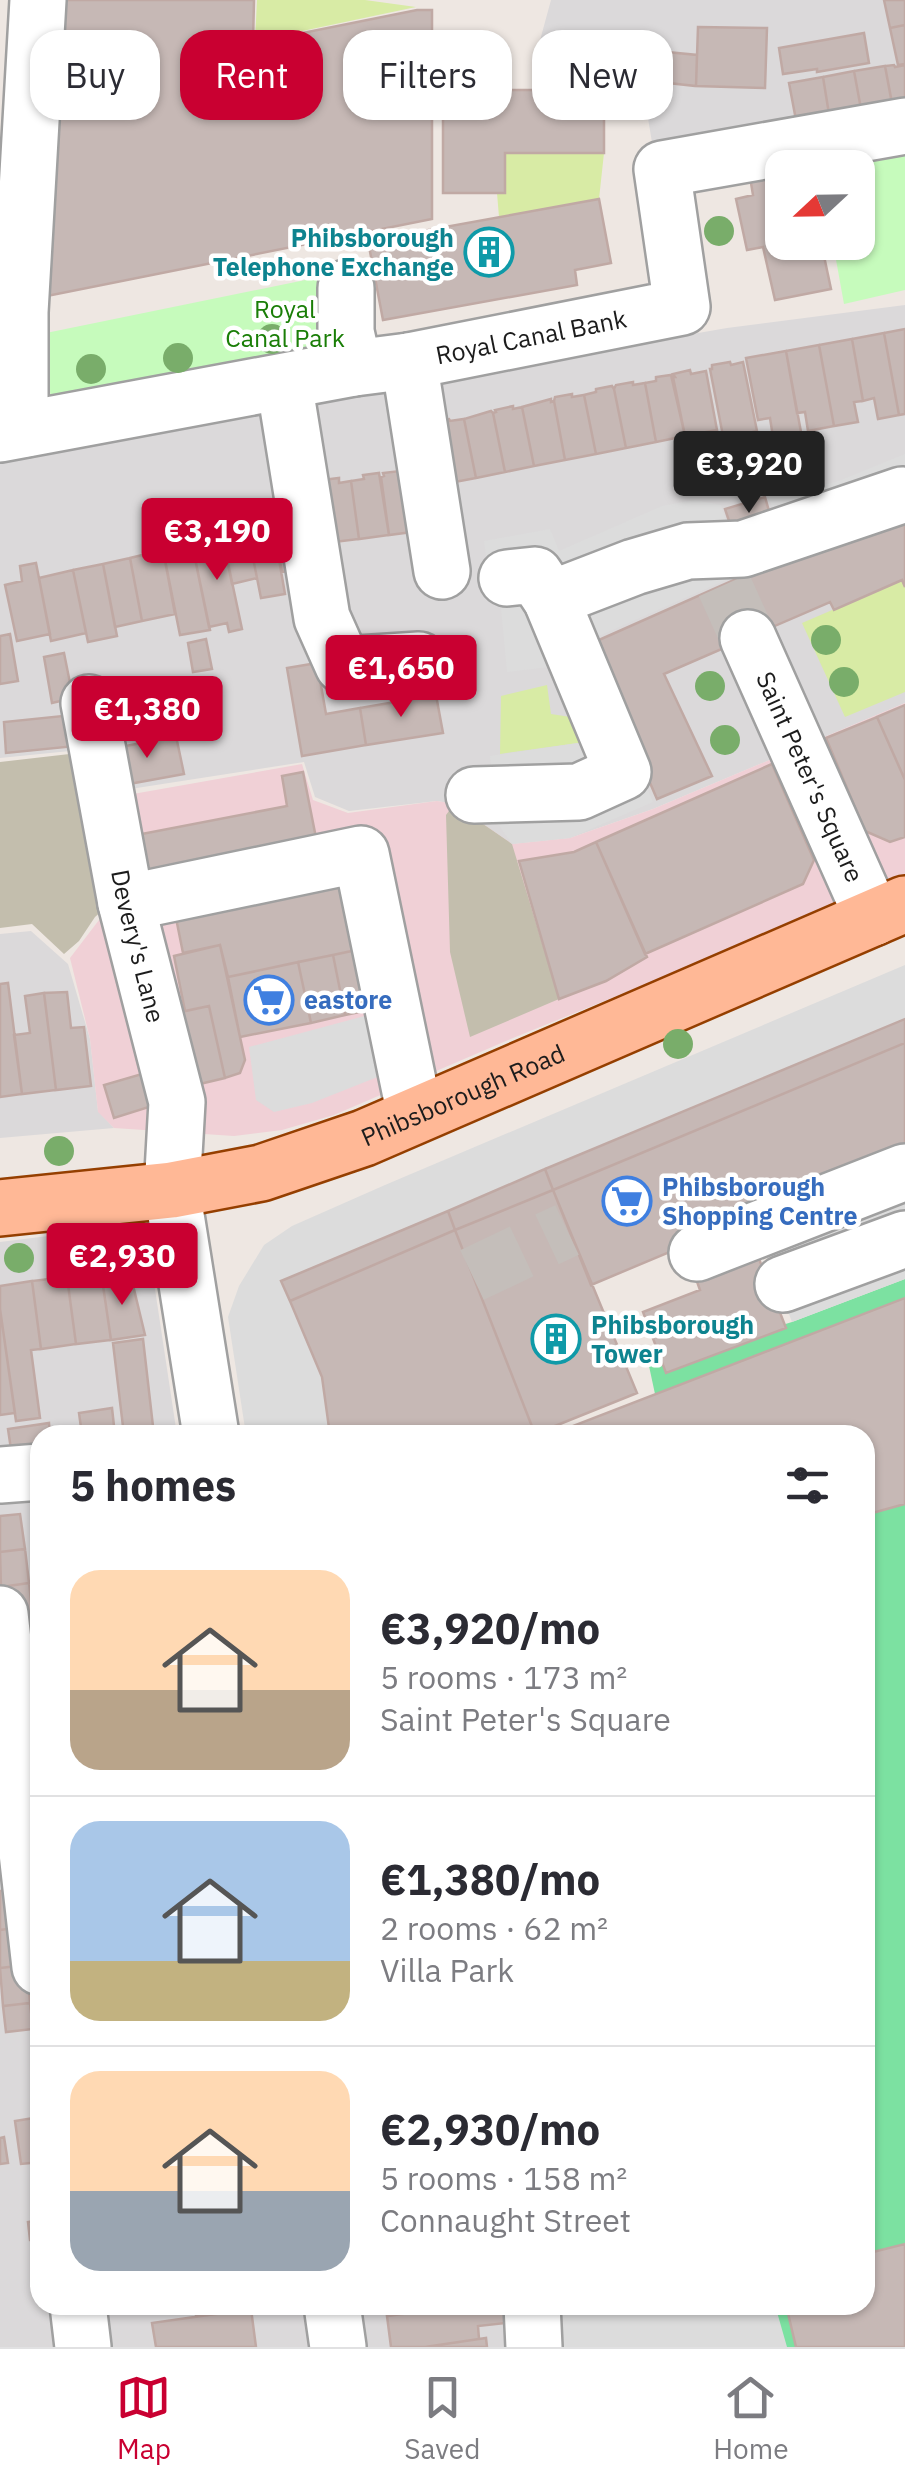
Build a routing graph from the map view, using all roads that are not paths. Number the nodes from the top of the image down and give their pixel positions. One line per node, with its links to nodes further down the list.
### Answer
1 (38, 0): 7 (street)
2 (905, 126): 4 (street, Royal Canal Bank)
3 (346, 288): 5 (street)
4 (409, 361): 5 (street, Royal Canal Bank); 9 (street)
5 (354, 368): 6 (street, Royal Canal Bank)
6 (284, 382): 7 (street, Royal Canal Bank); 11 (street)
7 (12, 432)
8 (902, 495): 13 (street)
9 (442, 570)
10 (748, 638): 15 (street, Saint Peter's Square)
11 (419, 660)
12 (89, 702): 14 (street, Devery's Lane)
13 (474, 794)
14 (126, 903): 16 (street); 18 (street, Devery's Lane)
15 (889, 911): 16 (main road, Phibsborough Road)
16 (415, 1115): 18 (main road, Phibsborough Road)
17 (905, 1172): 21 (street)
18 (172, 1190): 19 (main road, Phibsborough Road); 23 (street, Devery's Lane)
19 (0, 1208)
20 (905, 1239): 22 (street)
21 (697, 1253)
22 (783, 1284)
23 (210, 1425)
24 (30, 1473): 25 (street)
25 (0, 1475)
26 (0, 1614): 27 (street)
27 (30, 1879)
28 (79, 2315): 31 (street)
29 (333, 2315): 32 (street)
30 (532, 2315): 33 (street)
31 (83, 2347)
32 (338, 2347)
33 (534, 2347)

